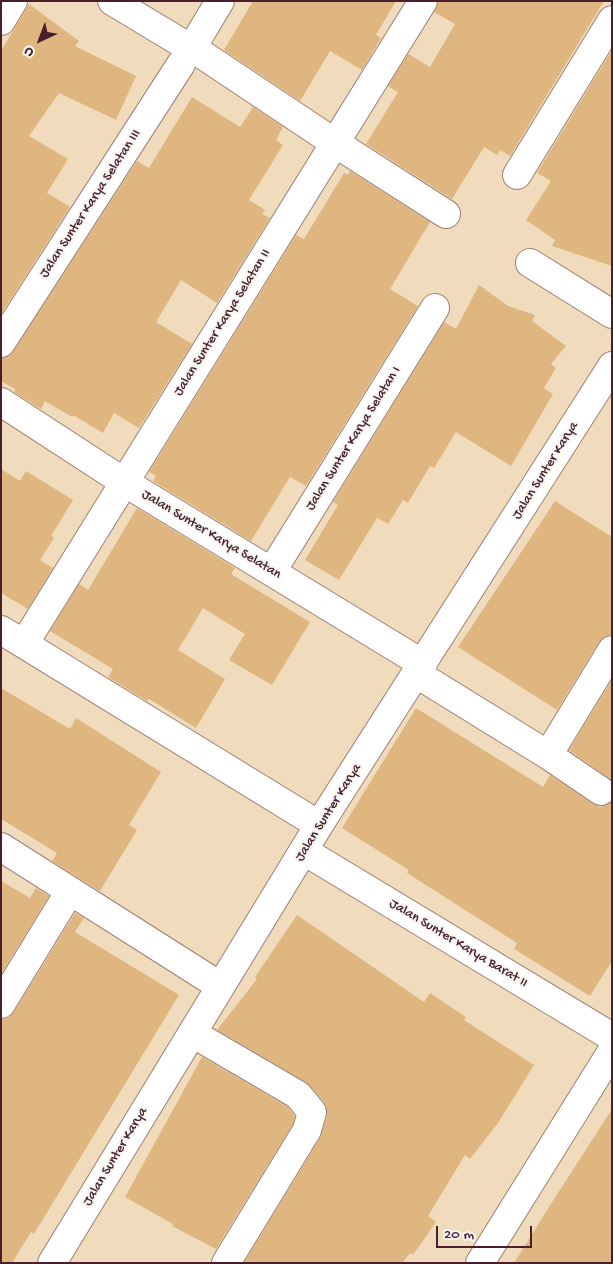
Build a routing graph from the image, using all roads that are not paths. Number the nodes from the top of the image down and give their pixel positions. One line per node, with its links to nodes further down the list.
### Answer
1 (13, 1): 6 (street)
2 (112, 1): 7 (street)
3 (220, 1): 7 (street, Jalan Sunter Karya Selatan III)
4 (423, 1): 8 (street, Jalan Sunter Karya Selatan II)
5 (612, 20): 9 (street)
6 (1, 21)
7 (191, 49): 8 (street); 14 (street, Jalan Sunter Karya Selatan III)
8 (335, 143): 10 (street); 17 (street, Jalan Sunter Karya Selatan II)
9 (517, 175)
10 (446, 214)
11 (530, 263): 13 (street)
12 (435, 308): 18 (street, Jalan Sunter Karya Selatan I)
13 (612, 314)
14 (1, 343)
15 (612, 366): 21 (street, Jalan Sunter Karya)
16 (1, 402): 17 (street, Jalan Sunter Karya Selatan)
17 (124, 482): 18 (street, Jalan Sunter Karya Selatan); 19 (street, Jalan Sunter Karya Selatan II)
18 (272, 571): 21 (street, Jalan Sunter Karya Selatan)
19 (13, 637): 24 (street)
20 (612, 650): 22 (street)
21 (420, 669): 22 (street, Jalan Sunter Karya Selatan); 24 (street, Jalan Sunter Karya)
22 (548, 755): 23 (street, Jalan Sunter Karya Selatan)
23 (602, 791)
24 (320, 825): 26 (street, Jalan Sunter Karya)
25 (1, 848): 27 (street)
26 (304, 851): 28 (street, Jalan Sunter Karya); 31 (street, Jalan Sunter Karya Barat II)
27 (70, 891): 28 (street); 29 (street)
28 (220, 986): 30 (street, Jalan Sunter Karya)
29 (1, 1004)
30 (192, 1033): 33 (street, Jalan Sunter Karya); 34 (street)
31 (612, 1037)
32 (612, 1051): 35 (street)
33 (52, 1263)
34 (226, 1263)
35 (480, 1263)

